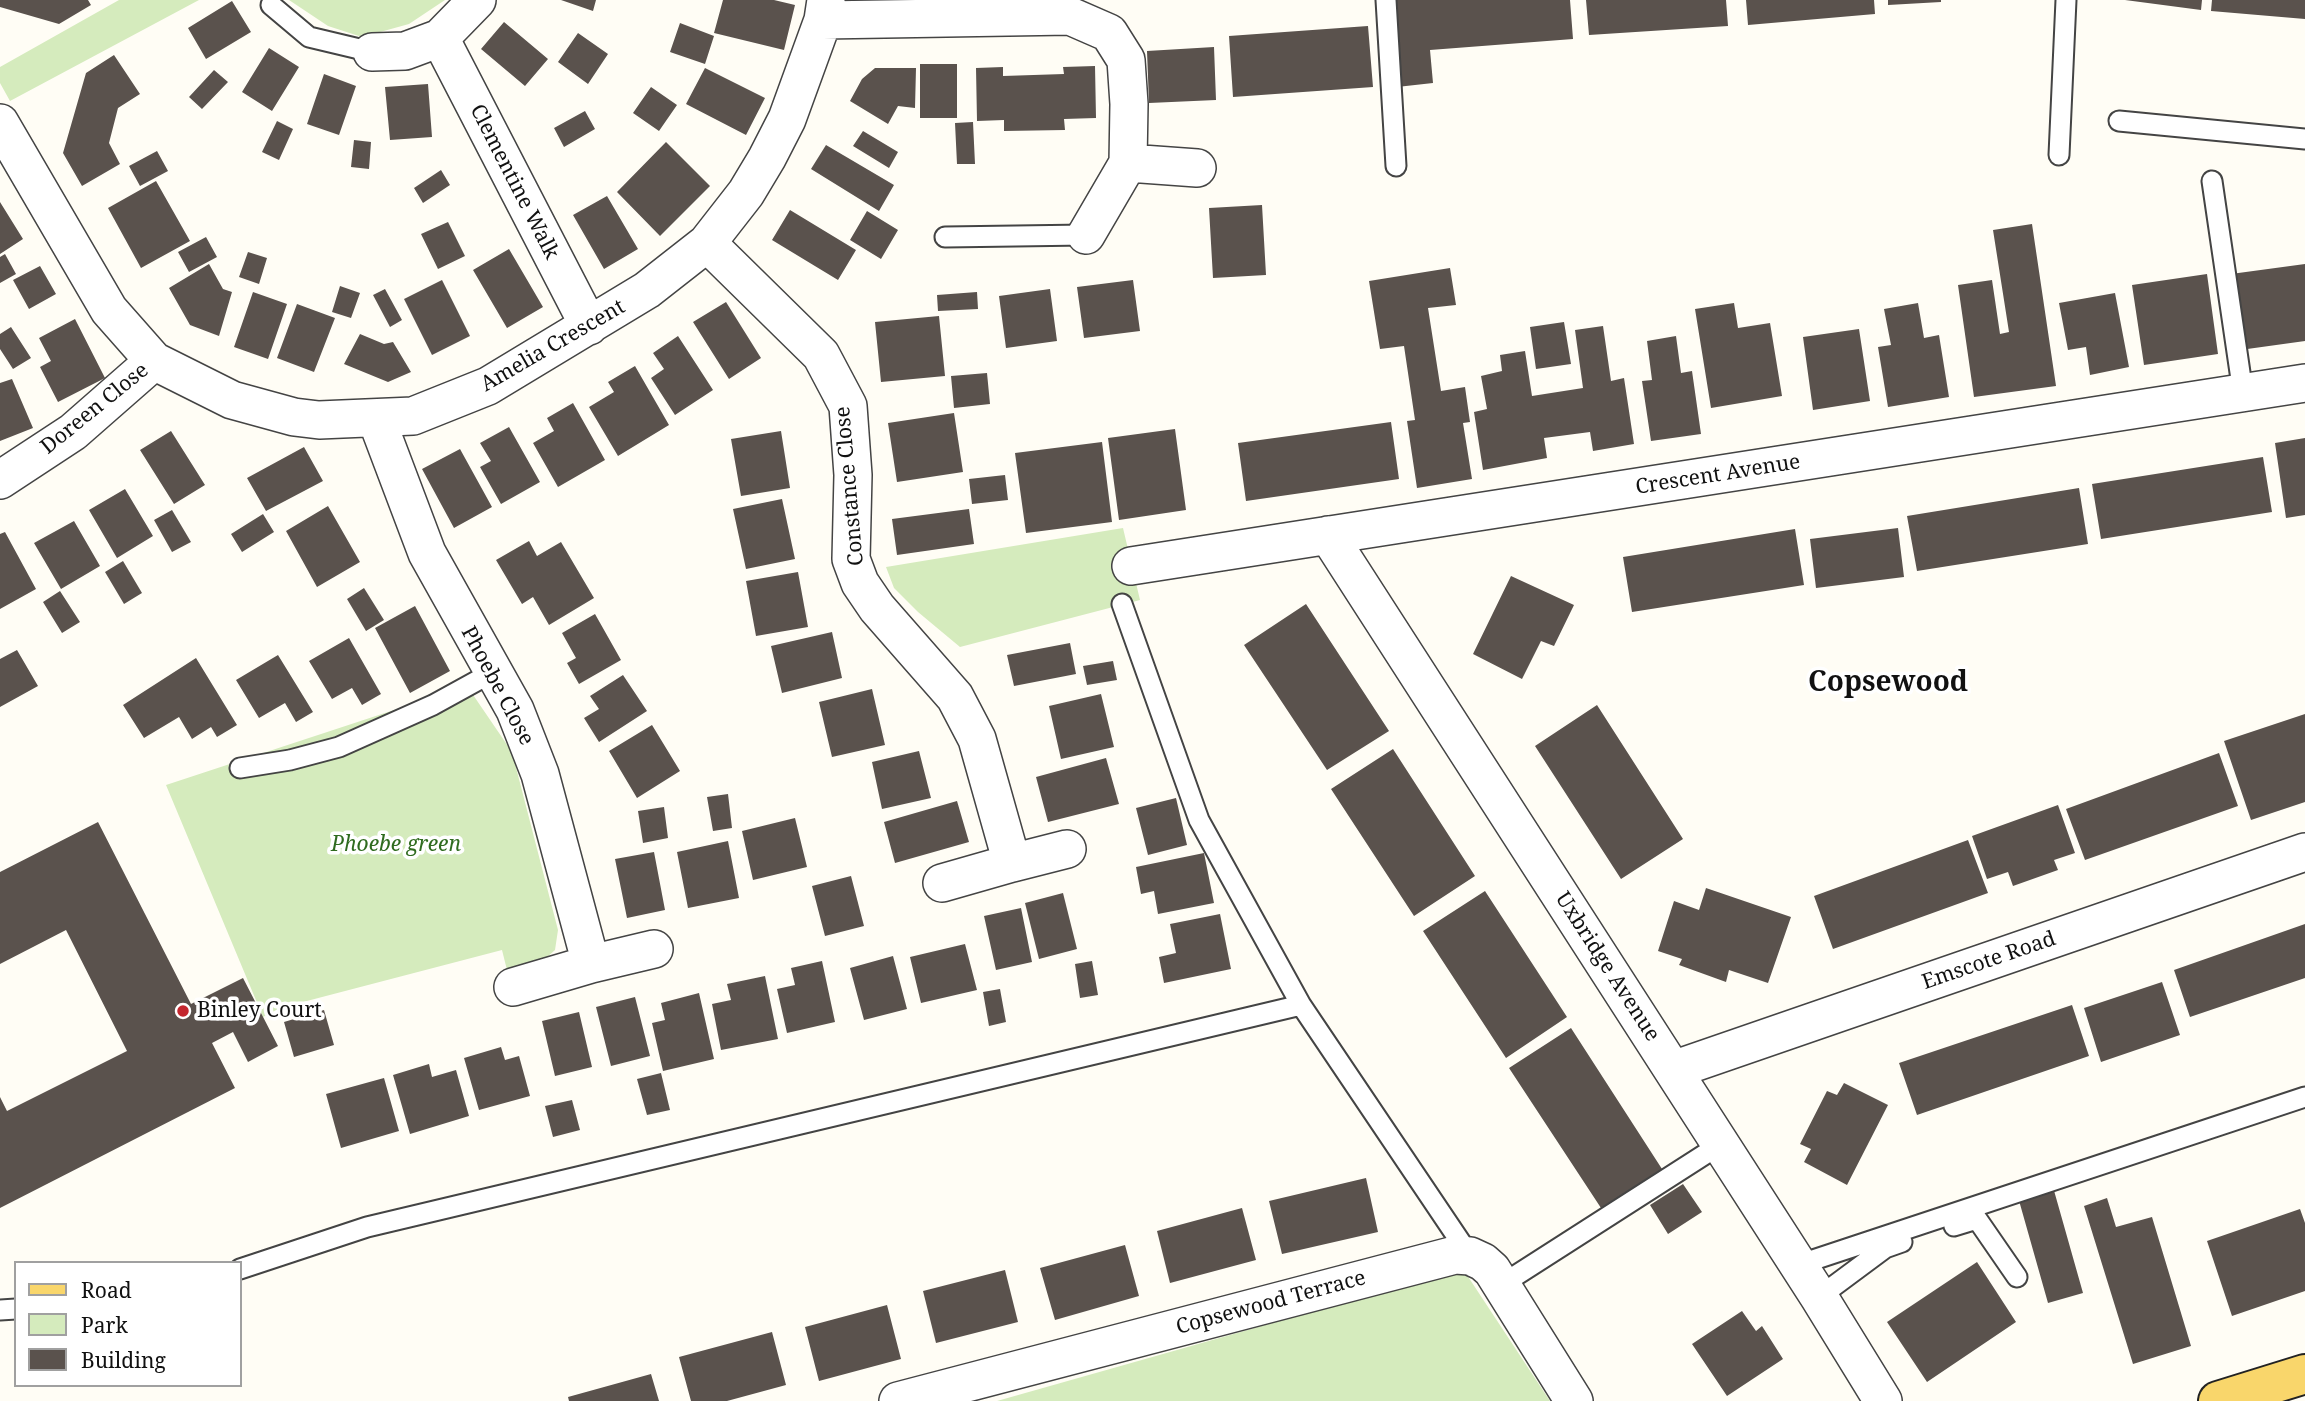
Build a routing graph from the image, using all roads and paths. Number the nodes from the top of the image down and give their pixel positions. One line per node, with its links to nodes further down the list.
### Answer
1 (477, 0): 6 (street)
2 (1386, 0): 13 (lane)
3 (2066, 0): 11 (lane)
4 (271, 5): 7 (lane)
5 (825, 10): 12 (street); 18 (street, Amelia Crescent)
6 (440, 38): 7 (street); 19 (street, Clementine Walk)
7 (372, 52)
8 (2119, 121): 10 (lane)
9 (0, 123): 20 (street, Amelia Crescent)
10 (2305, 139)
11 (2059, 155)
12 (1128, 163): 14 (street); 16 (street)
13 (1396, 166)
14 (1197, 168)
15 (2212, 181): 22 (lane)
16 (1086, 235): 17 (lane)
17 (945, 237)
18 (707, 243): 19 (street, Amelia Crescent); 32 (street, Constance Close)
19 (589, 326): 23 (street, Amelia Crescent)
20 (155, 361): 23 (street, Amelia Crescent); 24 (street, Doreen Close)
21 (2305, 383): 22 (street, Crescent Avenue)
22 (2243, 393): 25 (street, Crescent Avenue)
23 (376, 418): 28 (street, Phoebe Close)
24 (0, 480)
25 (1328, 535): 26 (street, Crescent Avenue); 38 (street, Uxbridge Avenue)
26 (1131, 566)
27 (1122, 604): 37 (lane)
28 (493, 672): 29 (lane); 35 (street, Phoebe Close)
29 (240, 768)
30 (1067, 849): 32 (street)
31 (2305, 852): 38 (street, Emscote Road)
32 (1012, 863): 33 (street)
33 (942, 883)
34 (654, 949): 35 (street)
35 (591, 964): 36 (street)
36 (513, 986)
37 (1301, 1005): 41 (lane); 43 (lane)
38 (1673, 1070): 40 (street, Uxbridge Avenue)
39 (2305, 1097): 42 (lane)
40 (1721, 1144): 42 (street, Uxbridge Avenue); 45 (lane)
41 (1470, 1256): 45 (street); 48 (street, Copsewood Terrace)
42 (1798, 1265): 46 (street, Uxbridge Avenue)
43 (242, 1268)
44 (2017, 1277): 46 (lane)
45 (1501, 1285): 49 (street)
46 (1819, 1297): 50 (street, Uxbridge Avenue)
47 (2305, 1374): 51 (main road)
48 (898, 1401)
49 (1574, 1401)
50 (1883, 1401)
51 (2218, 1401)

